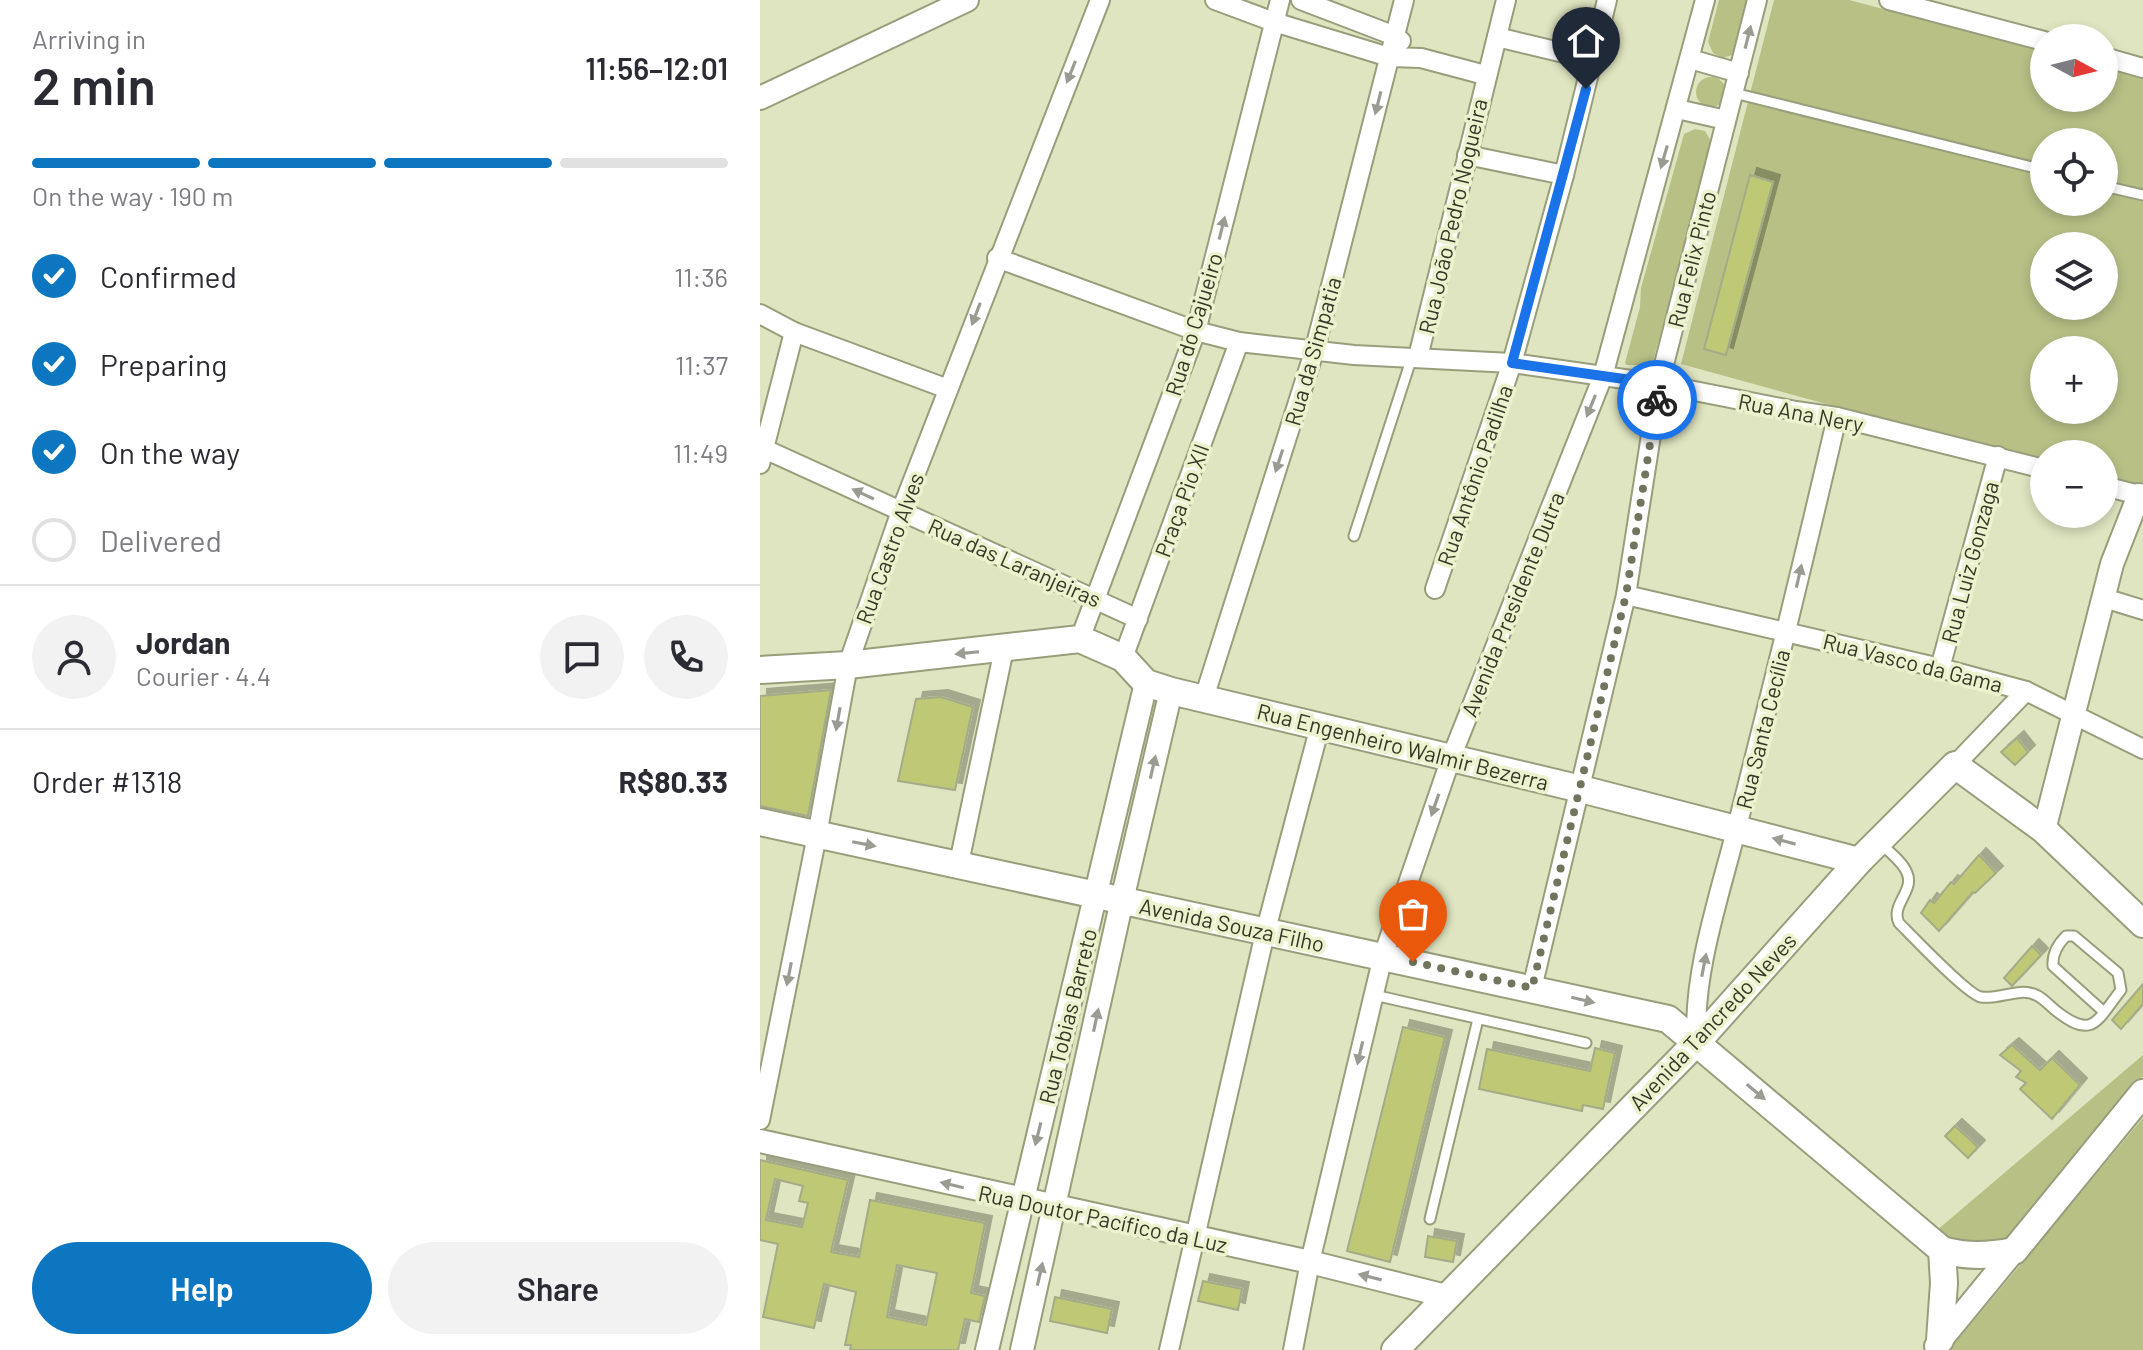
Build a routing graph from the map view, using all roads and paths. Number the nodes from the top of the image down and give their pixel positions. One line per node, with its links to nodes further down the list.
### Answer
1 (967, 0): 25 (street)
2 (1100, 0): 33 (street, Rua Castro Alves, one-way to 33)
3 (1215, 0): 12 (street, Rua João Pedro Nogueira)
4 (1280, 0): 12 (street, Rua do Cajueiro)
5 (1301, 0): 13 (street, Rua João Pedro Nogueira)
6 (1404, 0): 13 (street, Rua da Simpatia)
7 (1506, 0): 14 (street, Rua João Pedro Nogueira)
8 (1607, 0): 19 (street, Rua Antônio Padilha)
9 (1705, 0): 18 (street, Avenida Presidente Dutra)
10 (1757, 0): 22 (street, Rua Felix Pinto, one-way to 10)
11 (1889, 0): 15 (street)
12 (1274, 22): 16 (street, Rua João Pedro Nogueira); 35 (street, Rua do Cajueiro, one-way to 12)
13 (1395, 36): 16 (street, Rua da Simpatia); 17 (street, Rua João Pedro Nogueira)
14 (1497, 37): 19 (street); 23 (street, Rua João Pedro Nogueira)
15 (2030, 37)
16 (1389, 57): 17 (street, Rua João Pedro Nogueira); 38 (street, Rua da Simpatia, one-way to 38)
17 (1421, 58): 23 (street, Rua João Pedro Nogueira)
18 (1690, 59): 22 (street); 26 (street, Avenida Presidente Dutra)
19 (1593, 60): 30 (street, Rua Antônio Padilha)
20 (2118, 61): 21 (street)
21 (2143, 68)
22 (1739, 73): 24 (street, Rua Felix Pinto)
23 (1485, 75): 28 (street, Rua João Pedro Nogueira)
24 (1734, 93): 27 (street, Rua Felix Pinto); 29 (lane)
25 (760, 98)
26 (1677, 109): 27 (street); 41 (street, Avenida Presidente Dutra, one-way to 41)
27 (1726, 120): 42 (street, Rua Felix Pinto)
28 (1467, 155): 30 (street); 39 (street, Rua João Pedro Nogueira)
29 (2030, 167)
30 (1564, 175): 40 (street, Rua Antônio Padilha)
31 (2118, 189): 32 (lane)
32 (2143, 195)
33 (997, 258): 35 (street, Rua Ana Nery); 43 (street, Rua Castro Alves, one-way to 43)
34 (760, 314): 36 (street)
35 (1196, 331): 37 (street, Rua Ana Nery); 55 (street, Rua do Cajueiro)
36 (794, 332): 43 (street); 45 (street)
37 (1239, 342): 38 (street, Rua Ana Nery); 57 (street, Praça Pio XII)
38 (1314, 352): 39 (street, Rua Ana Nery); 67 (street, Rua da Simpatia, one-way to 67)
39 (1415, 356): 40 (street, Rua Ana Nery); 51 (lane)
40 (1512, 363): 41 (street, Rua Ana Nery); 52 (street, Rua Antônio Padilha)
41 (1603, 376): 42 (street, Rua Ana Nery); 71 (street, Avenida Presidente Dutra, one-way to 71)
42 (1659, 384): 44 (street, Rua Ana Nery); 53 (street, Rua Felix Pinto)
43 (948, 389): 50 (street, Rua Castro Alves)
44 (1837, 417): 46 (street, Rua Ana Nery); 58 (street, Rua Santa Cecília, one-way to 44)
45 (761, 453): 50 (street, Rua das Laranjeiras, one-way to 45)
46 (1998, 456): 47 (street, Rua Ana Nery); 63 (street, Rua Luiz Gonzaga)
47 (2030, 465)
48 (2118, 489): 49 (street)
49 (2141, 495): 54 (street)
50 (901, 511): 55 (street, Rua das Laranjeiras); 62 (street, Rua Castro Alves)
51 (1354, 536)
52 (1435, 589)
53 (1626, 595): 58 (street, Rua Vasco da Gama); 73 (street, Rua Felix Pinto)
54 (2104, 598): 56 (street); 68 (street)
55 (1095, 599): 57 (street, Rua das Laranjeiras); 59 (street, Rua do Cajueiro)
56 (2143, 610)
57 (1138, 619): 61 (street, Praça Pio XII)
58 (1786, 631): 63 (street, Rua Vasco da Gama); 75 (street, Rua Santa Cecília)
59 (1089, 642): 60 (main road); 61 (main road)
60 (1004, 649): 62 (main road, one-way to 62); 80 (street)
61 (1123, 658): 65 (main road)
62 (848, 665): 64 (main road); 77 (street, Rua Castro Alves, one-way to 77)
63 (1940, 668): 66 (street, Rua Vasco da Gama)
64 (760, 670)
65 (1159, 687): 67 (main road, Rua Engenheiro Walmir Bezerra); 81 (street, Rua Tobias Barreto)
66 (2026, 691): 68 (street, Rua Vasco da Gama); 72 (street, Avenida Tancredo Neves)
67 (1204, 698): 69 (main road, Rua Engenheiro Walmir Bezerra)
68 (2075, 713): 70 (street, Rua Vasco da Gama); 76 (street)
69 (1320, 726): 71 (main road, Rua Engenheiro Walmir Bezerra); 83 (street)
70 (2143, 749)
71 (1451, 758): 73 (main road, Rua Engenheiro Walmir Bezerra); 84 (street, Avenida Presidente Dutra, one-way to 84)
72 (1955, 765): 76 (main road); 78 (main road, Avenida Tancredo Neves)
73 (1581, 789): 75 (main road, Rua Engenheiro Walmir Bezerra); 85 (street, Rua Felix Pinto)
74 (760, 822): 77 (main road, Avenida Souza Filho)
75 (1737, 829): 79 (main road, Rua Engenheiro Walmir Bezerra, one-way to 75); 89 (street, Rua Santa Cecília, one-way to 75)
76 (2044, 830): 82 (main road)
77 (817, 835): 80 (main road, Avenida Souza Filho, one-way to 80); 92 (street, Rua Castro Alves, one-way to 92)
78 (1879, 841): 79 (main road, Avenida Tancredo Neves); 87 (lane)
79 (1859, 861): 89 (main road, Avenida Tancredo Neves)
80 (959, 863): 81 (main road, Avenida Souza Filho)
81 (1109, 897): 83 (main road, Avenida Souza Filho); 94 (street, Rua Tobias Barreto, one-way to 94); 95 (street, Rua Tobias Barreto, one-way to 81)
82 (2143, 924)
83 (1265, 933): 84 (main road, Avenida Souza Filho); 97 (street)
84 (1383, 956): 85 (main road, Avenida Souza Filho); 86 (street, Avenida Presidente Dutra)
85 (1532, 988): 89 (main road, Avenida Souza Filho, one-way to 89)
86 (1374, 995): 88 (lane); 100 (street, Avenida Presidente Dutra, one-way to 100)
87 (2104, 1012): 87 (lane)
88 (1478, 1019): 90 (lane); 96 (lane)
89 (1697, 1042): 98 (main road, Avenida Souza Filho, one-way to 98); 101 (main road, Avenida Tancredo Neves)
90 (1586, 1043)
91 (2143, 1093): 99 (main road)
92 (760, 1120)
93 (760, 1141): 94 (street, Rua Doutor Pacífico da Luz, one-way to 93)
94 (1022, 1201): 95 (street, Rua Doutor Pacífico da Luz); 103 (street, Rua Tobias Barreto)
95 (1055, 1206): 97 (street, Rua Doutor Pacífico da Luz); 104 (street, Rua Tobias Barreto, one-way to 95)
96 (1430, 1219)
97 (1194, 1238): 100 (street, Rua Doutor Pacífico da Luz); 105 (street)
98 (1942, 1250): 99 (main road); 102 (main road)
99 (2014, 1251): 102 (street)
100 (1310, 1262): 101 (street, Rua Doutor Pacífico da Luz, one-way to 100); 106 (street, Avenida Presidente Dutra)
101 (1446, 1296): 107 (main road, Avenida Tancredo Neves)
102 (1937, 1345)
103 (987, 1350)
104 (1022, 1350)
105 (1169, 1350)
106 (1293, 1350)
107 (1395, 1350)

